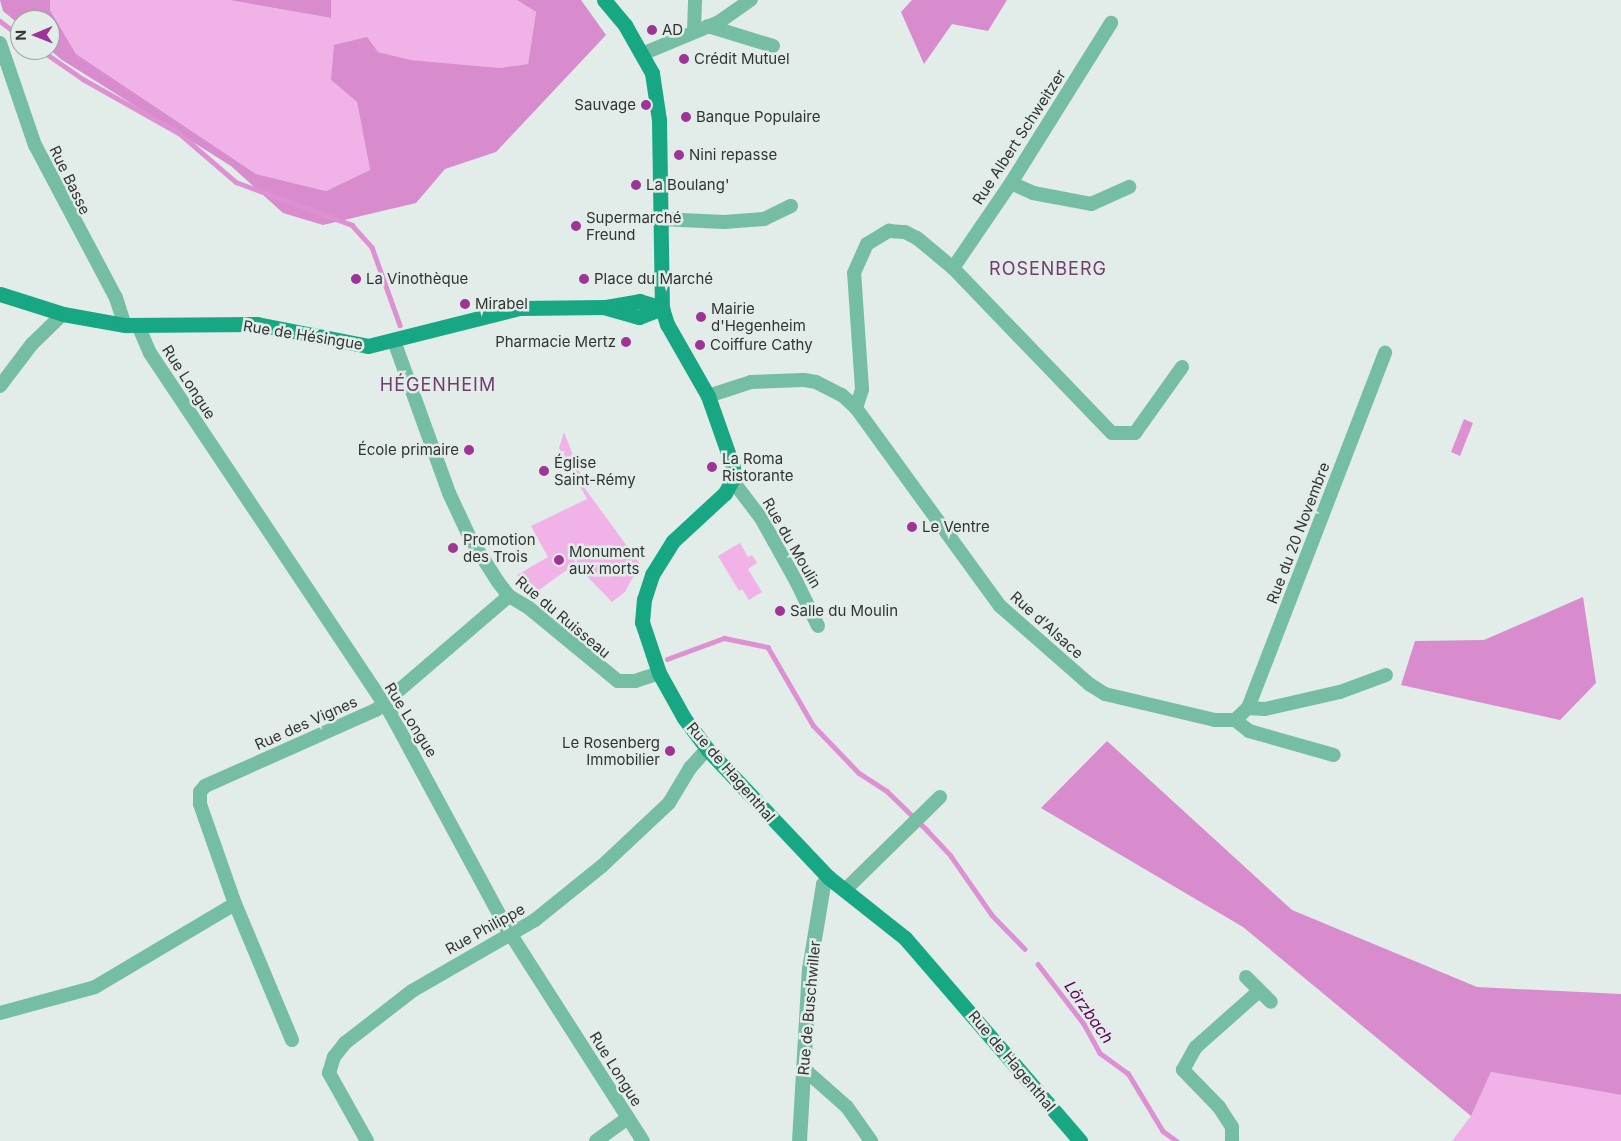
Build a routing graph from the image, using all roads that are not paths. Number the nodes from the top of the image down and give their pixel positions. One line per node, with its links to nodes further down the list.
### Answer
1 (604, 0): 9 (main road)
2 (695, 0): 6 (street)
3 (751, 0): 5 (street)
4 (1111, 23): 10 (street, Rue Albert Schweitzer)
5 (708, 26): 6 (street); 8 (street)
6 (694, 31): 9 (street)
7 (0, 43): 18 (street, Rue Basse)
8 (773, 46)
9 (642, 54): 13 (main road)
10 (1011, 183): 11 (street); 14 (street, Rue Albert Schweitzer)
11 (1129, 187)
12 (791, 206): 13 (street)
13 (660, 219): 16 (main road)
14 (953, 268): 21 (street); 24 (street)
15 (0, 294): 17 (main road, Rue de Hésingue)
16 (662, 308): 19 (main road, Rue de Hésingue); 23 (main road)
17 (63, 314): 18 (main road, Rue de Hésingue); 22 (street)
18 (131, 325): 19 (main road, Rue de Hésingue); 30 (street, Rue Longue)
19 (394, 341): 26 (street, Rue du Ruisseau)
20 (1385, 353): 31 (street, Rue du 20 Novembre)
21 (1182, 366)
22 (0, 386)
23 (708, 396): 24 (street, Rue d'Alsace); 25 (main road)
24 (856, 408): 32 (street, Rue d'Alsace)
25 (732, 480): 27 (street, Rue du Moulin); 28 (main road, Rue de Hagenthal)
26 (509, 596): 28 (street, Rue du Ruisseau); 30 (street, Rue des Vignes)
27 (818, 626)
28 (659, 673): 33 (main road, Rue de Hagenthal)
29 (1386, 675): 31 (street)
30 (384, 704): 38 (street, Rue des Vignes); 39 (street, Rue Longue)
31 (1248, 708): 32 (street, Rue du 20 Novembre)
32 (1235, 720): 34 (street)
33 (707, 749): 36 (main road, Rue de Hagenthal); 39 (street, Rue Philippe)
34 (1334, 755)
35 (940, 797): 37 (street)
36 (828, 877): 37 (main road, Rue de Hagenthal); 45 (street, Rue de Buschwiller)
37 (845, 890): 52 (main road, Rue de Hagenthal)
38 (235, 904): 43 (street); 44 (street, Rue des Vignes)
39 (510, 932): 46 (street, Rue Longue); 47 (street, Rue Philippe)
40 (1246, 977): 41 (street)
41 (1259, 991): 42 (street); 53 (street)
42 (1271, 1002)
43 (0, 1013)
44 (292, 1040)
45 (804, 1069): 50 (street, Rue de Buschwiller); 51 (street)
46 (628, 1118): 48 (street); 49 (street, Rue Longue)
47 (367, 1141)
48 (596, 1141)
49 (643, 1141)
50 (799, 1141)
51 (871, 1141)
52 (1080, 1141)
53 (1232, 1141)

